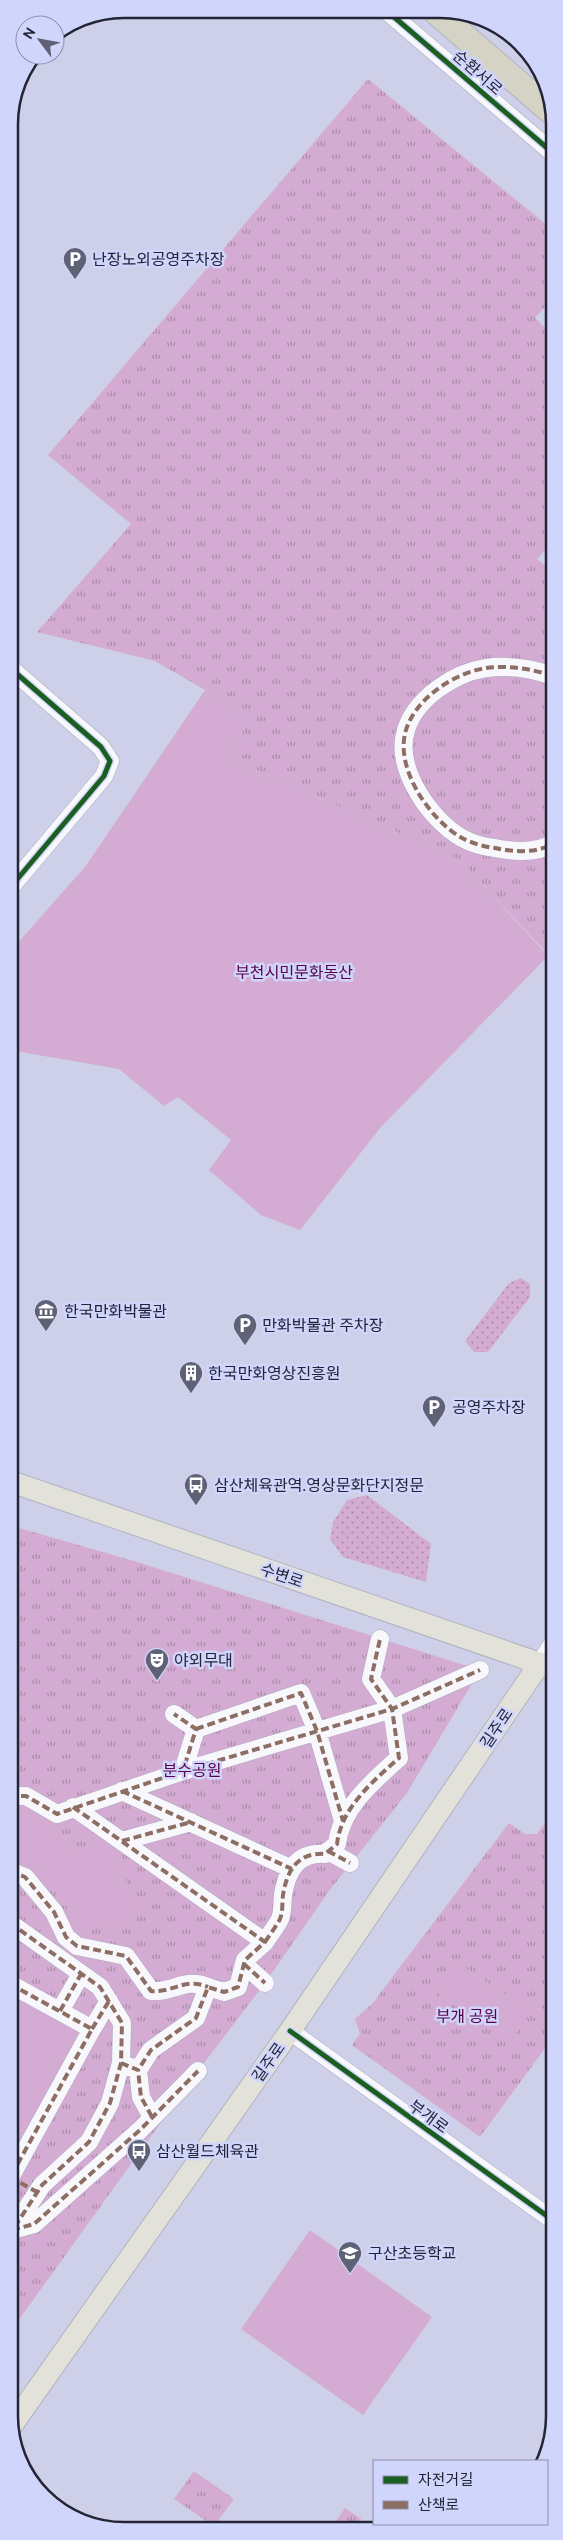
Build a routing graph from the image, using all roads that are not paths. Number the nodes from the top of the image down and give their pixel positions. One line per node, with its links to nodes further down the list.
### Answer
1 (401, 18): 4 (street, 순환서로)
2 (443, 18): 3 (highway)
3 (544, 107)
4 (546, 147)
5 (546, 674): 7 (street)
6 (18, 675): 8 (street)
7 (546, 845)
8 (18, 878)
9 (18, 1484): 11 (main road, 수변로)
10 (380, 1639): 14 (street)
11 (545, 1665)
12 (545, 1668): 39 (main road, 길주로)
13 (480, 1670): 14 (street)
14 (392, 1708): 17 (street); 22 (street)
15 (174, 1714): 16 (street)
16 (196, 1729): 17 (street); 18 (street)
17 (317, 1731): 18 (street); 22 (street)
18 (183, 1771): 19 (street)
19 (122, 1790): 21 (street); 23 (street)
20 (18, 1796): 21 (street)
21 (73, 1806): 24 (street)
22 (343, 1821): 25 (street)
23 (191, 1822): 24 (street); 27 (street)
24 (122, 1841): 30 (street)
25 (328, 1851): 26 (street); 27 (street)
26 (350, 1864)
27 (292, 1869): 30 (street)
28 (18, 1874): 34 (street)
29 (18, 1929): 32 (street)
30 (265, 1942): 31 (street)
31 (244, 1964): 33 (street); 34 (street)
32 (81, 1974): 36 (street); 37 (street)
33 (266, 1983)
34 (208, 1987): 41 (street)
35 (18, 1988): 37 (street)
36 (109, 2001): 38 (street); 40 (street)
37 (60, 2012): 38 (street)
38 (92, 2029): 44 (street)
39 (290, 2031): 47 (street, 부개로); 50 (main road, 길주로)
40 (120, 2063): 41 (street); 46 (street)
41 (138, 2070): 43 (street)
42 (198, 2071): 43 (street)
43 (152, 2117): 49 (street)
44 (18, 2163)
45 (18, 2182): 46 (street)
46 (37, 2192): 48 (street)
47 (545, 2215)
48 (18, 2221)
49 (18, 2230)
50 (18, 2417)

